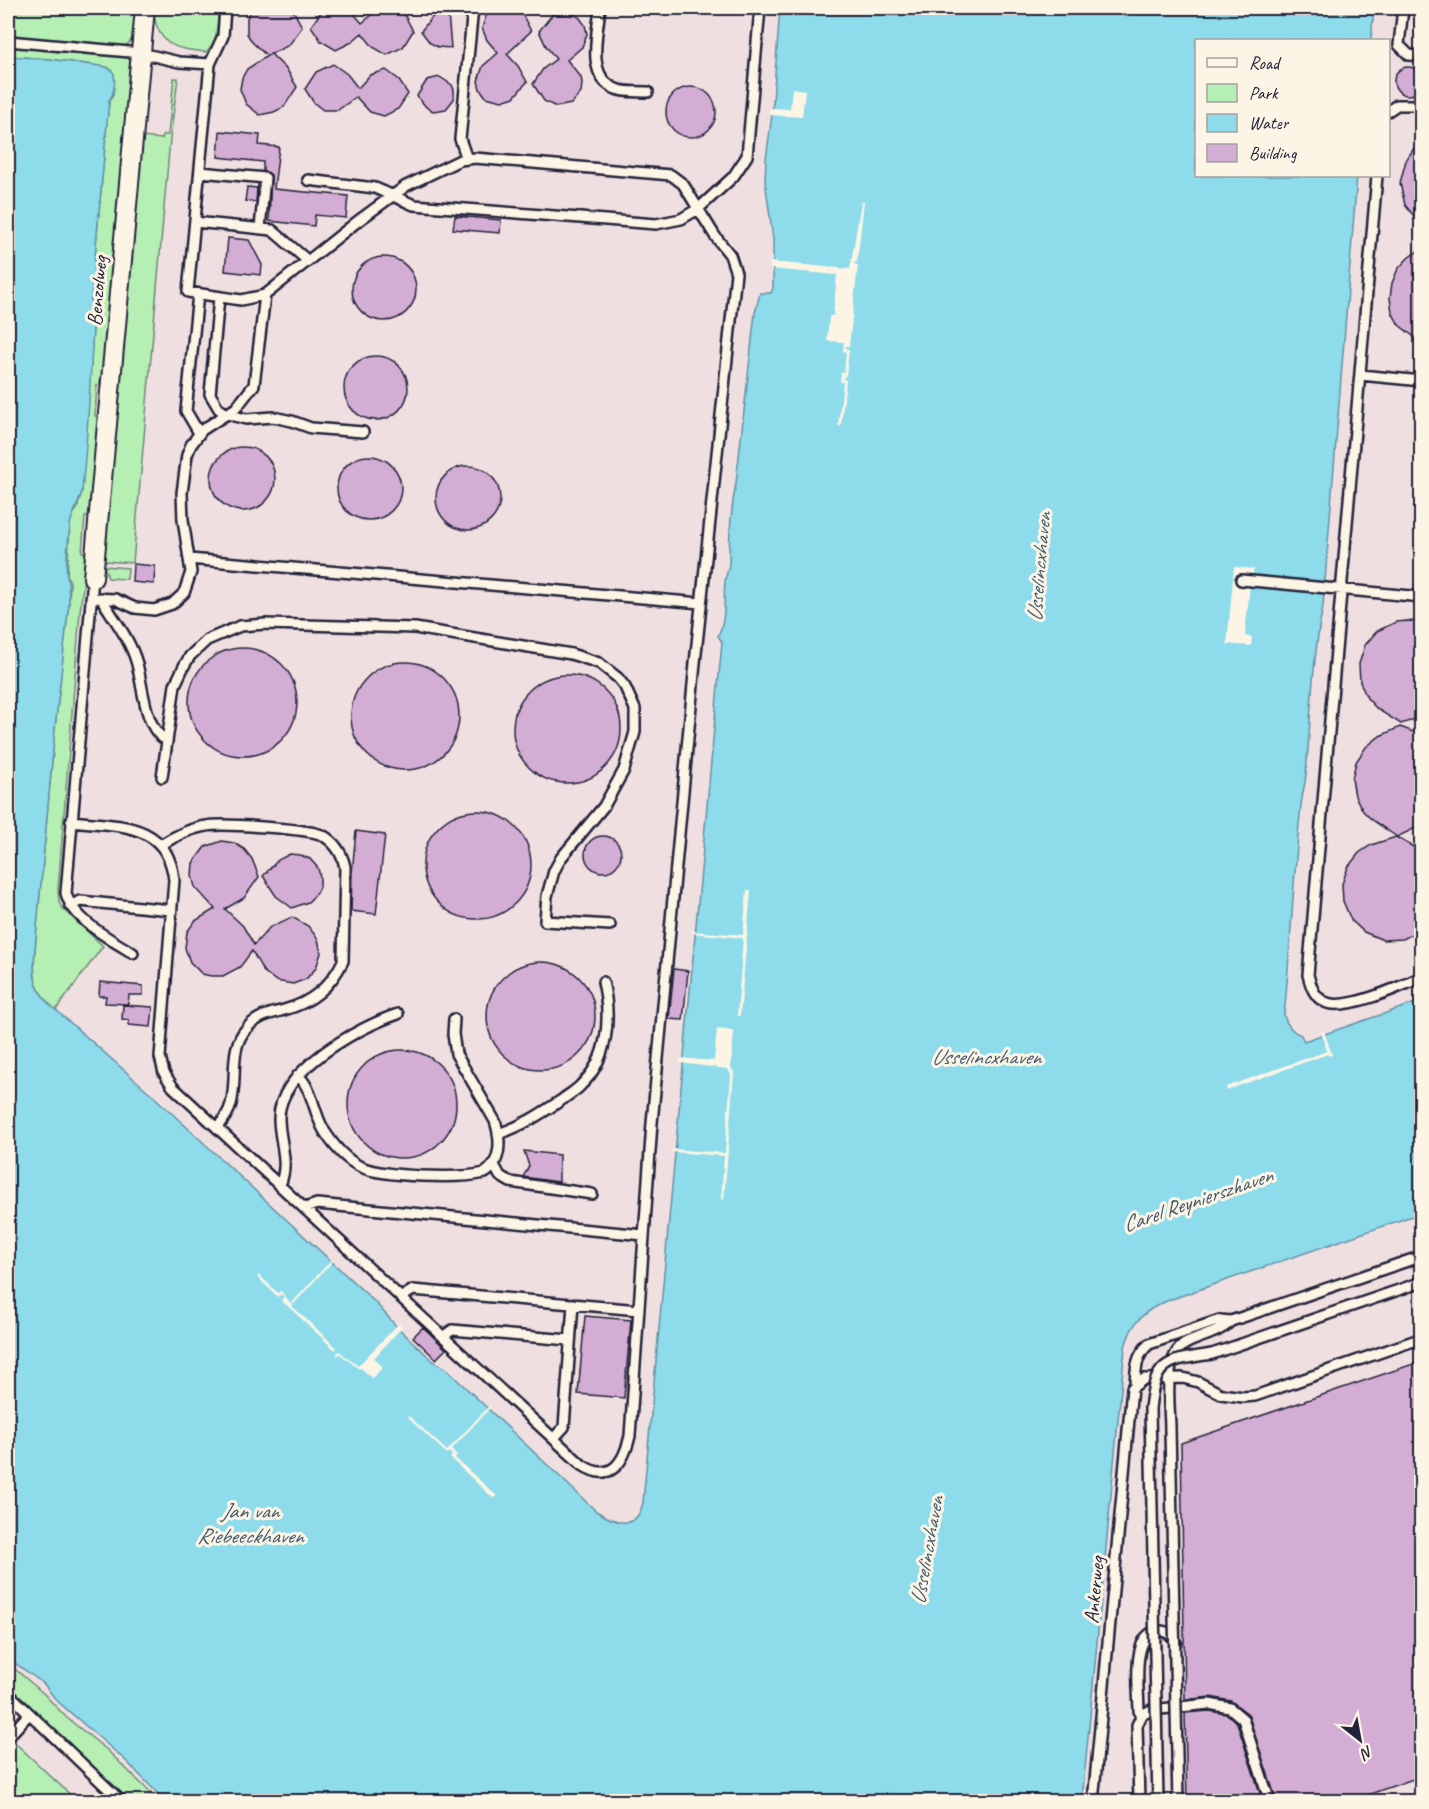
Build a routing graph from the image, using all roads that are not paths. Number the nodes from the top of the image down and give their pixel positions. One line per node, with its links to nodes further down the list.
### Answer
1 (145, 8): 8 (street, Benzolweg)
2 (225, 8): 10 (lane)
3 (473, 8): 14 (lane)
4 (600, 8): 11 (lane)
5 (760, 8): 19 (lane)
6 (1403, 8): 9 (lane)
7 (8, 41): 8 (lane)
8 (141, 53): 10 (lane); 32 (street, Benzolweg)
9 (1422, 56)
10 (210, 64): 15 (lane)
11 (648, 92)
12 (1422, 105): 13 (lane)
13 (1390, 110)
14 (467, 159): 18 (lane); 19 (lane)
15 (200, 172): 20 (lane); 21 (lane)
16 (1377, 177): 26 (lane)
17 (308, 180): 18 (lane)
18 (393, 196): 19 (lane); 22 (lane)
19 (698, 209): 38 (lane)
20 (195, 222): 21 (lane); 23 (lane)
21 (260, 228): 22 (lane)
22 (308, 261): 24 (lane)
23 (198, 294): 25 (lane); 30 (lane)
24 (265, 295): 25 (lane); 28 (lane)
25 (219, 297): 28 (lane)
26 (1360, 375): 27 (lane); 34 (lane)
27 (1422, 381)
28 (227, 414): 29 (lane); 30 (lane)
29 (363, 432)
30 (199, 433): 31 (lane)
31 (189, 559): 37 (lane); 38 (lane)
32 (93, 578): 36 (lane)
33 (1241, 580): 34 (lane)
34 (1341, 589): 35 (lane); 47 (lane)
35 (1422, 597)
36 (91, 598): 37 (lane); 41 (lane)
37 (101, 598): 39 (lane)
38 (701, 603): 58 (lane)
39 (167, 740): 40 (lane); 45 (lane)
40 (162, 777)
41 (71, 821): 42 (lane); 43 (lane)
42 (161, 845): 44 (lane); 52 (lane)
43 (70, 906): 44 (lane); 46 (lane)
44 (171, 910): 52 (lane)
45 (610, 925)
46 (133, 953)
47 (1422, 977)
48 (603, 982): 53 (lane)
49 (398, 1014): 51 (lane)
50 (454, 1019): 53 (lane)
51 (298, 1075): 54 (lane); 55 (lane)
52 (217, 1128): 55 (lane)
53 (498, 1134): 54 (lane)
54 (494, 1165): 56 (lane)
55 (280, 1185): 57 (lane)
56 (592, 1194)
57 (305, 1208): 58 (lane); 61 (lane)
58 (644, 1235): 63 (lane)
59 (1422, 1256): 64 (lane, Ankerweg)
60 (1422, 1282): 79 (lane, bridge)
61 (402, 1297): 62 (lane); 65 (lane)
62 (573, 1304): 63 (lane); 67 (lane)
63 (639, 1310): 70 (lane)
64 (1231, 1321): 68 (lane, Ankerweg); 69 (lane, Ankerweg)
65 (444, 1336): 67 (lane); 70 (lane)
66 (1422, 1338): 68 (lane)
67 (570, 1340): 70 (lane)
68 (1170, 1378): 69 (lane); 80 (lane, Ankerweg, bridge)
69 (1135, 1383): 77 (lane, Ankerweg)
70 (554, 1438)
71 (8, 1694): 73 (lane)
72 (1177, 1708): 74 (lane); 74 (lane, Ankerweg); 80 (lane, Ankerweg); 81 (lane)
73 (29, 1714): 75 (lane); 76 (lane)
74 (1142, 1715): 78 (lane, Ankerweg)
75 (8, 1737)
76 (122, 1802)
77 (1093, 1802)
78 (1139, 1802)
79 (1158, 1802)
80 (1178, 1802)
81 (1270, 1802)

